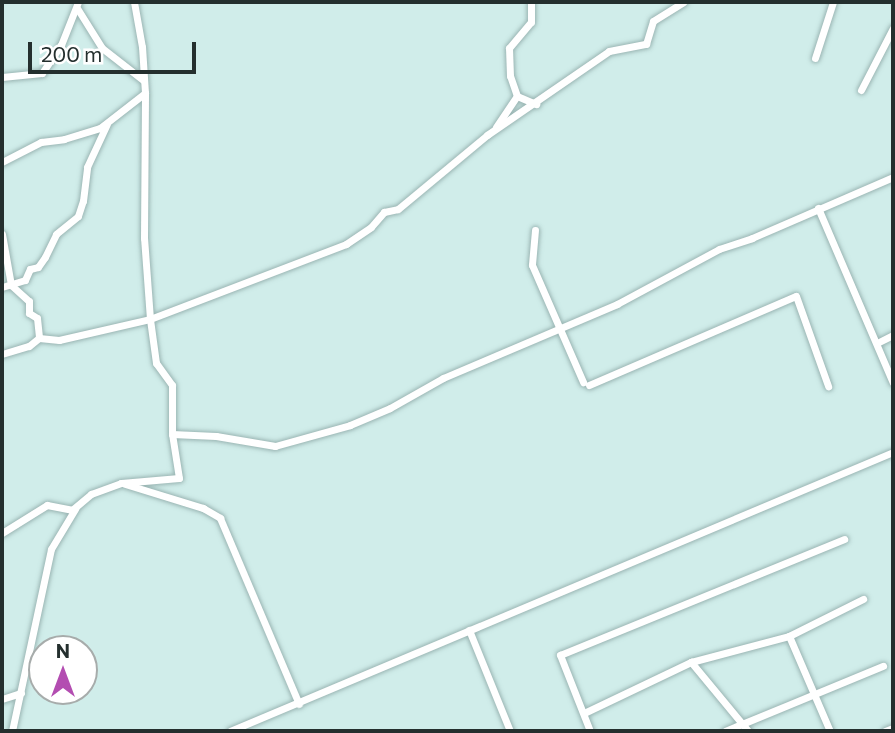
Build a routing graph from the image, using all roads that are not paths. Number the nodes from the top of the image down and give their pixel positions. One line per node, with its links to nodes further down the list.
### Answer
1 (134, 2): 9 (street)
2 (531, 2): 12 (street)
3 (683, 2): 13 (street)
4 (833, 2): 7 (street)
5 (77, 5): 8 (street); 9 (street)
6 (893, 28): 10 (street)
7 (814, 58)
8 (2, 77)
9 (143, 80): 11 (street)
10 (861, 90)
11 (145, 93): 14 (street); 23 (street)
12 (517, 96): 13 (street); 15 (street)
13 (536, 104): 15 (street)
14 (107, 124): 16 (street); 21 (street)
15 (491, 133): 23 (street)
16 (2, 162)
17 (893, 177): 18 (street)
18 (818, 208): 24 (street); 27 (street)
19 (535, 230): 24 (street)
20 (2, 234): 21 (street)
21 (11, 285): 22 (street); 26 (street)
22 (2, 287)
23 (150, 319): 26 (street); 31 (street)
24 (559, 328): 30 (street); 31 (street)
25 (893, 335): 27 (street)
26 (39, 338): 28 (street)
27 (877, 343): 29 (street)
28 (2, 354)
29 (893, 383)
30 (828, 386)
31 (172, 434): 33 (street)
32 (893, 452): 38 (street)
33 (121, 483): 34 (street); 45 (street)
34 (75, 509): 35 (street); 42 (street)
35 (2, 533)
36 (844, 539): 46 (street)
37 (863, 599): 39 (street)
38 (469, 630): 45 (street); 51 (street)
39 (789, 636): 40 (street); 43 (street)
40 (691, 662): 46 (street); 47 (street)
41 (883, 666): 43 (street)
42 (21, 692): 44 (street); 49 (street)
43 (815, 695): 47 (street); 54 (street)
44 (2, 699)
45 (299, 704): 50 (street)
46 (584, 713): 52 (street)
47 (746, 728): 53 (street)
48 (893, 728): 55 (street)
49 (12, 731)
50 (230, 731)
51 (510, 731)
52 (590, 731)
53 (725, 731)
54 (830, 731)
55 (885, 731)

